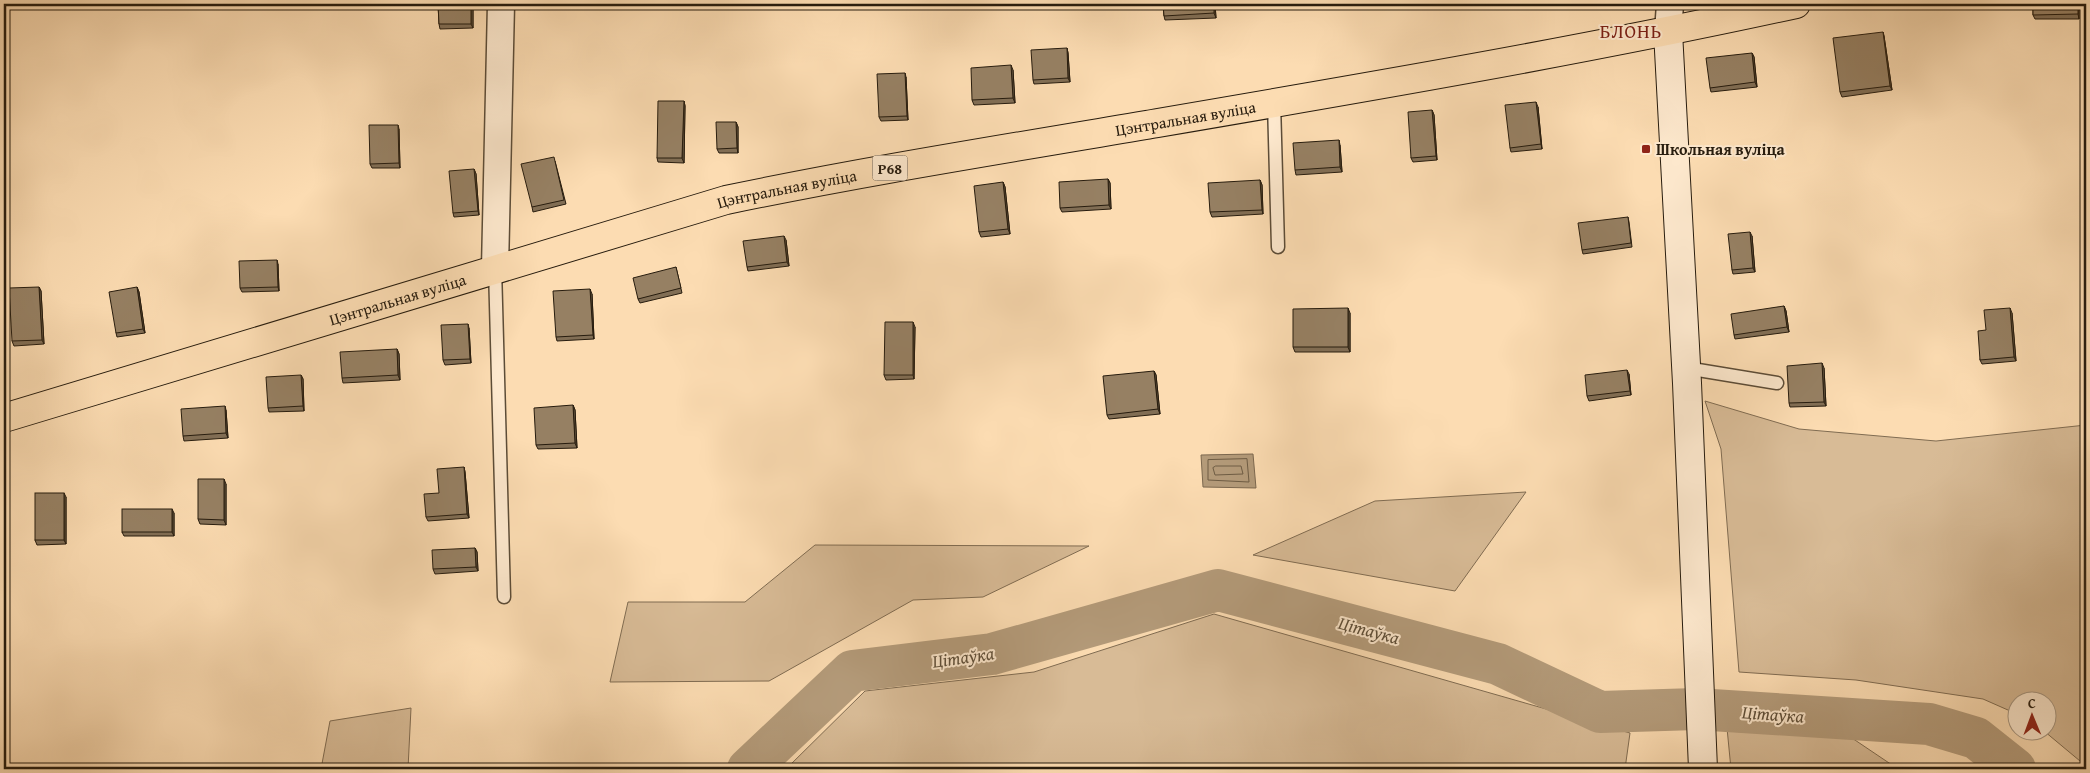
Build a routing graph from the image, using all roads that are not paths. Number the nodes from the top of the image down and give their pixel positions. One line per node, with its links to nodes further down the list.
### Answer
1 (501, 4): 7 (street)
2 (1670, 4): 4 (street)
3 (1796, 4): 4 (main road, Цэнтральная вуліца / Р68)
4 (1668, 32): 5 (main road, Цэнтральная вуліца / Р68); 8 (main road)
5 (1274, 103): 6 (lane); 7 (main road, Цэнтральная вуліца / Р68)
6 (1278, 248)
7 (495, 268): 10 (main road, Цэнтральная вуліца / Р68); 11 (lane)
8 (1687, 376): 9 (lane); 12 (main road)
9 (1777, 383)
10 (4, 418)
11 (504, 597)
12 (1703, 769)

